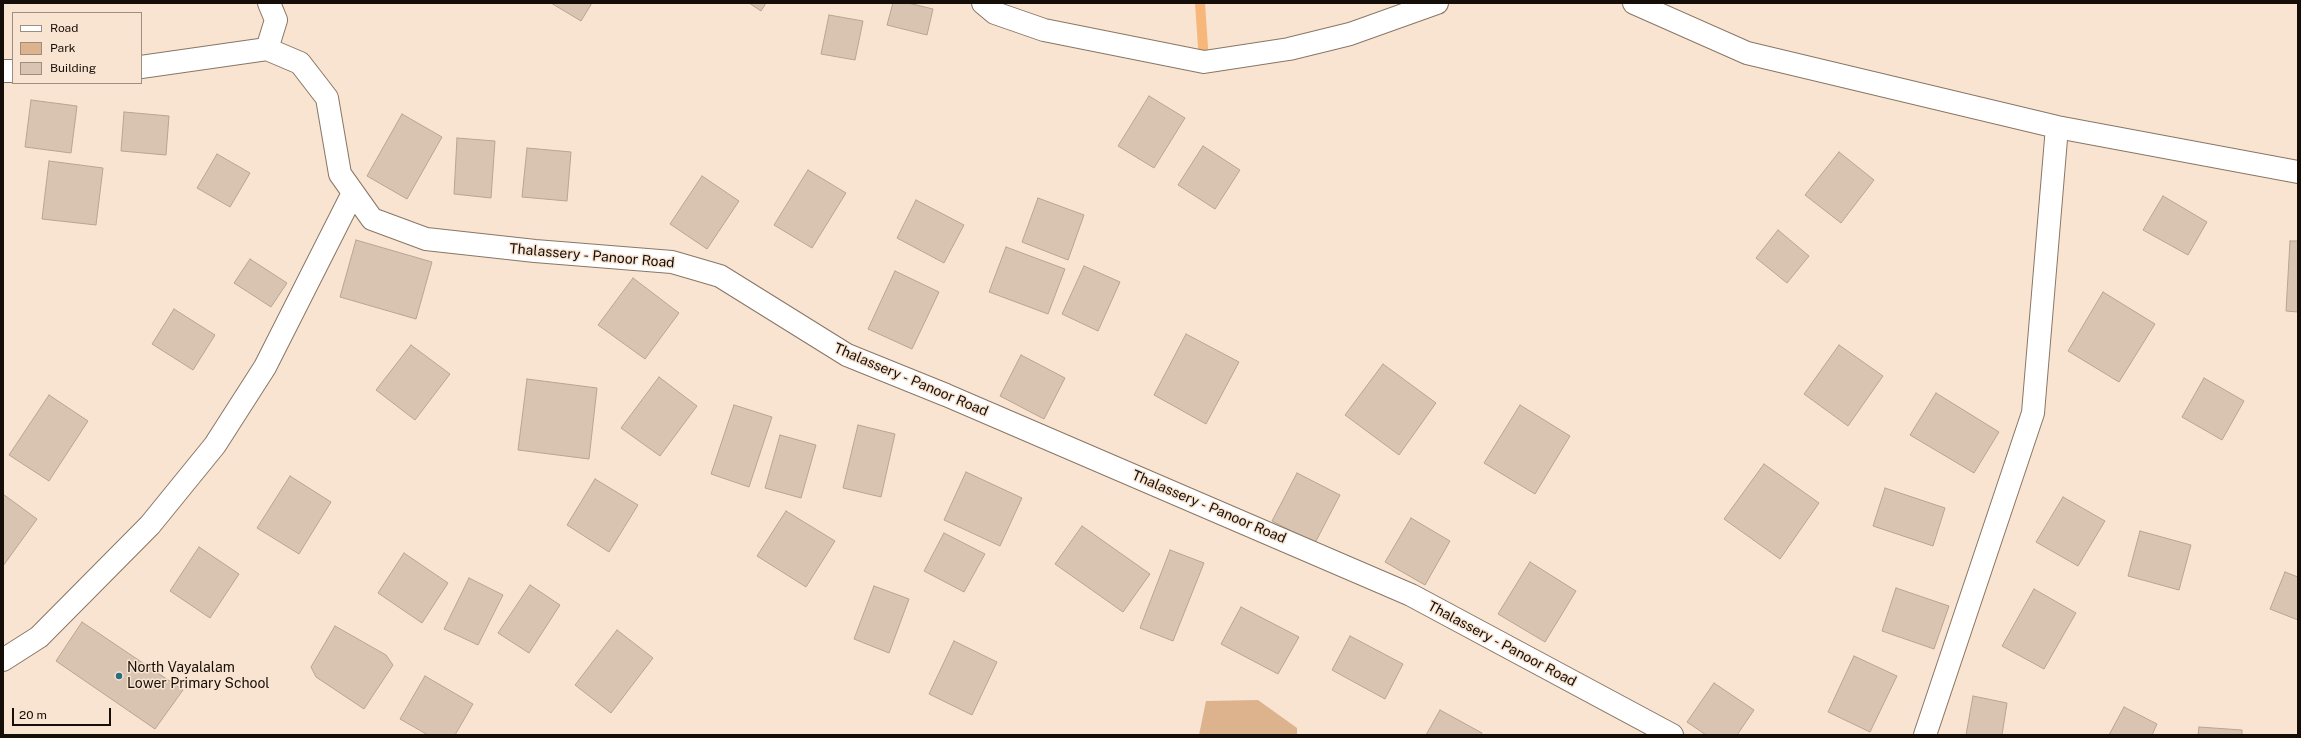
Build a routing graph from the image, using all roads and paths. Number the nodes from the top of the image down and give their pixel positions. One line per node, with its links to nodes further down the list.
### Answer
1 (269, 3): 5 (street)
2 (983, 3): 3 (street)
3 (1437, 3)
4 (1634, 3): 7 (street)
5 (267, 49): 6 (street); 9 (street, Thalassery - Panoor Road)
6 (142, 67)
7 (2057, 127): 8 (street); 12 (street)
8 (2298, 172)
9 (353, 193): 10 (street); 11 (street, Thalassery - Panoor Road)
10 (3, 660)
11 (1672, 735)
12 (1925, 735)

